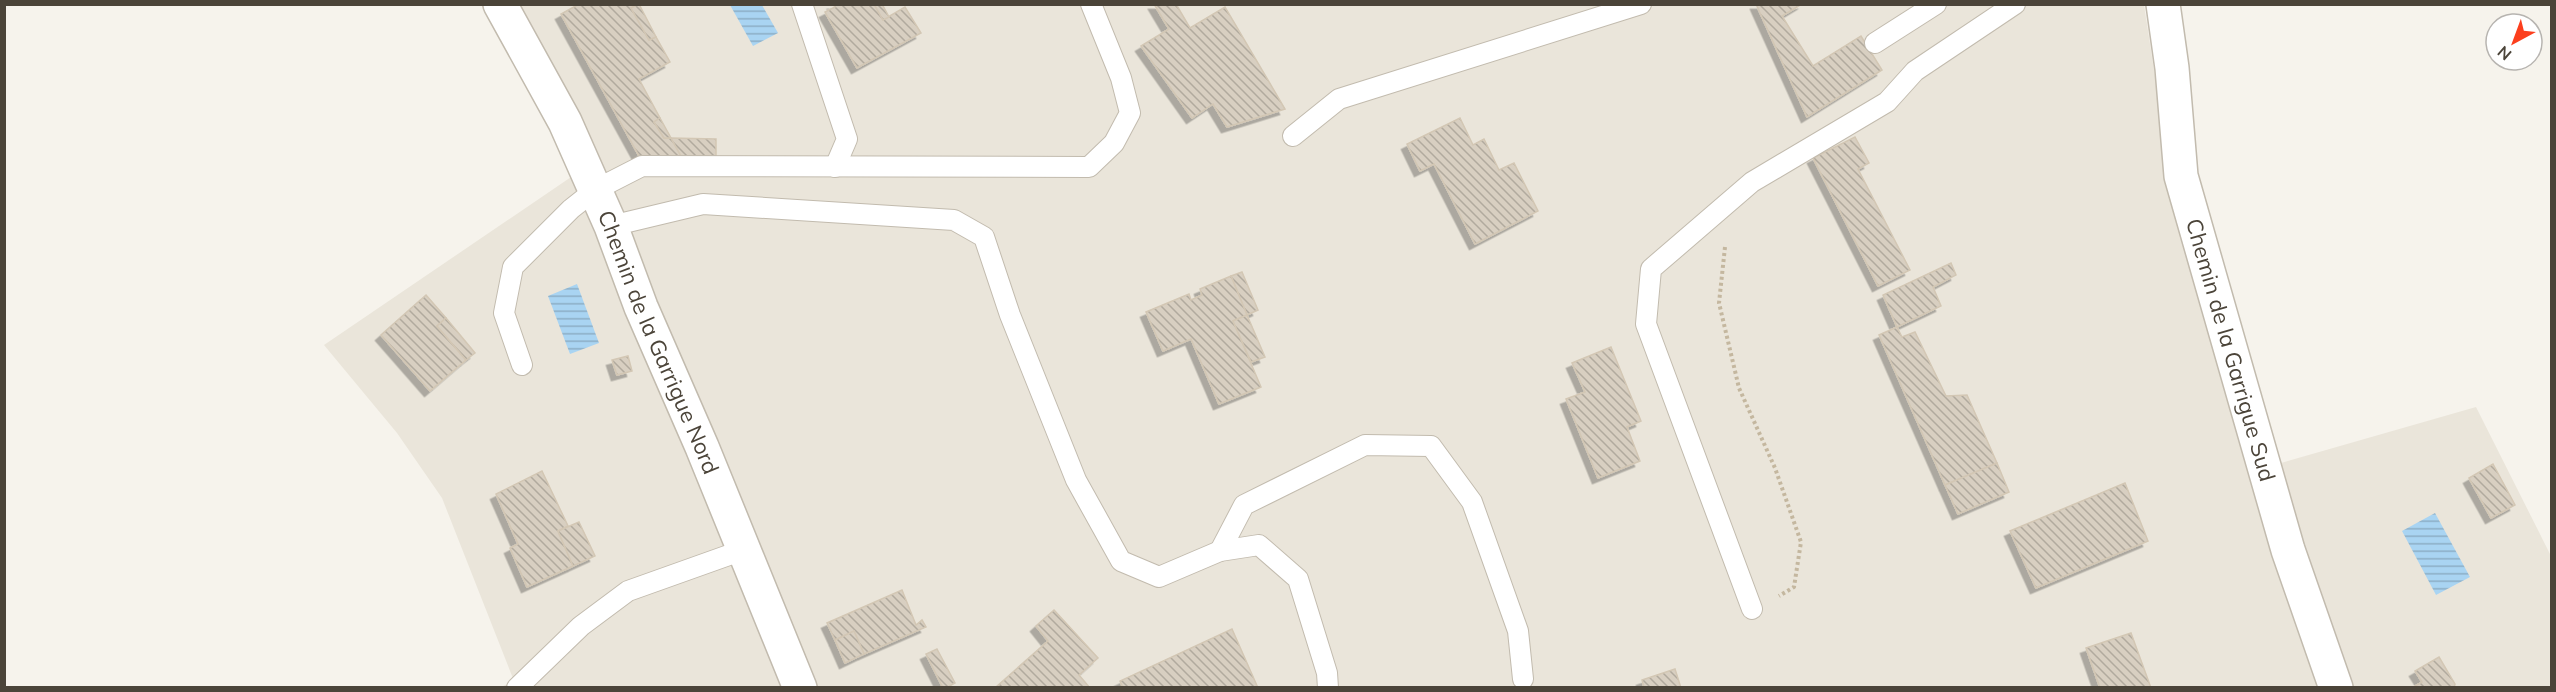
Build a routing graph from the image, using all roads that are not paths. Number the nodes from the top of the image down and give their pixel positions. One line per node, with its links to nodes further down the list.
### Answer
1 (500, 4): 11 (street, Chemin de la Garrigue Nord)
2 (802, 4): 10 (lane)
3 (1091, 4): 10 (lane)
4 (1641, 4): 9 (lane)
5 (1936, 4): 8 (lane)
6 (2015, 4): 16 (lane)
7 (2163, 4): 21 (street, Chemin de la Garrigue Sud)
8 (1875, 43)
9 (1293, 136)
10 (835, 167): 11 (lane)
11 (595, 190): 12 (street, Chemin de la Garrigue Nord); 13 (lane)
12 (611, 226): 14 (street, Chemin de la Garrigue Nord); 15 (lane)
13 (522, 365)
14 (743, 550): 18 (lane); 19 (street, Chemin de la Garrigue Nord)
15 (1220, 551): 17 (lane); 20 (lane)
16 (1752, 609)
17 (1523, 679)
18 (517, 687)
19 (800, 687)
20 (1328, 687)
21 (2336, 687)

